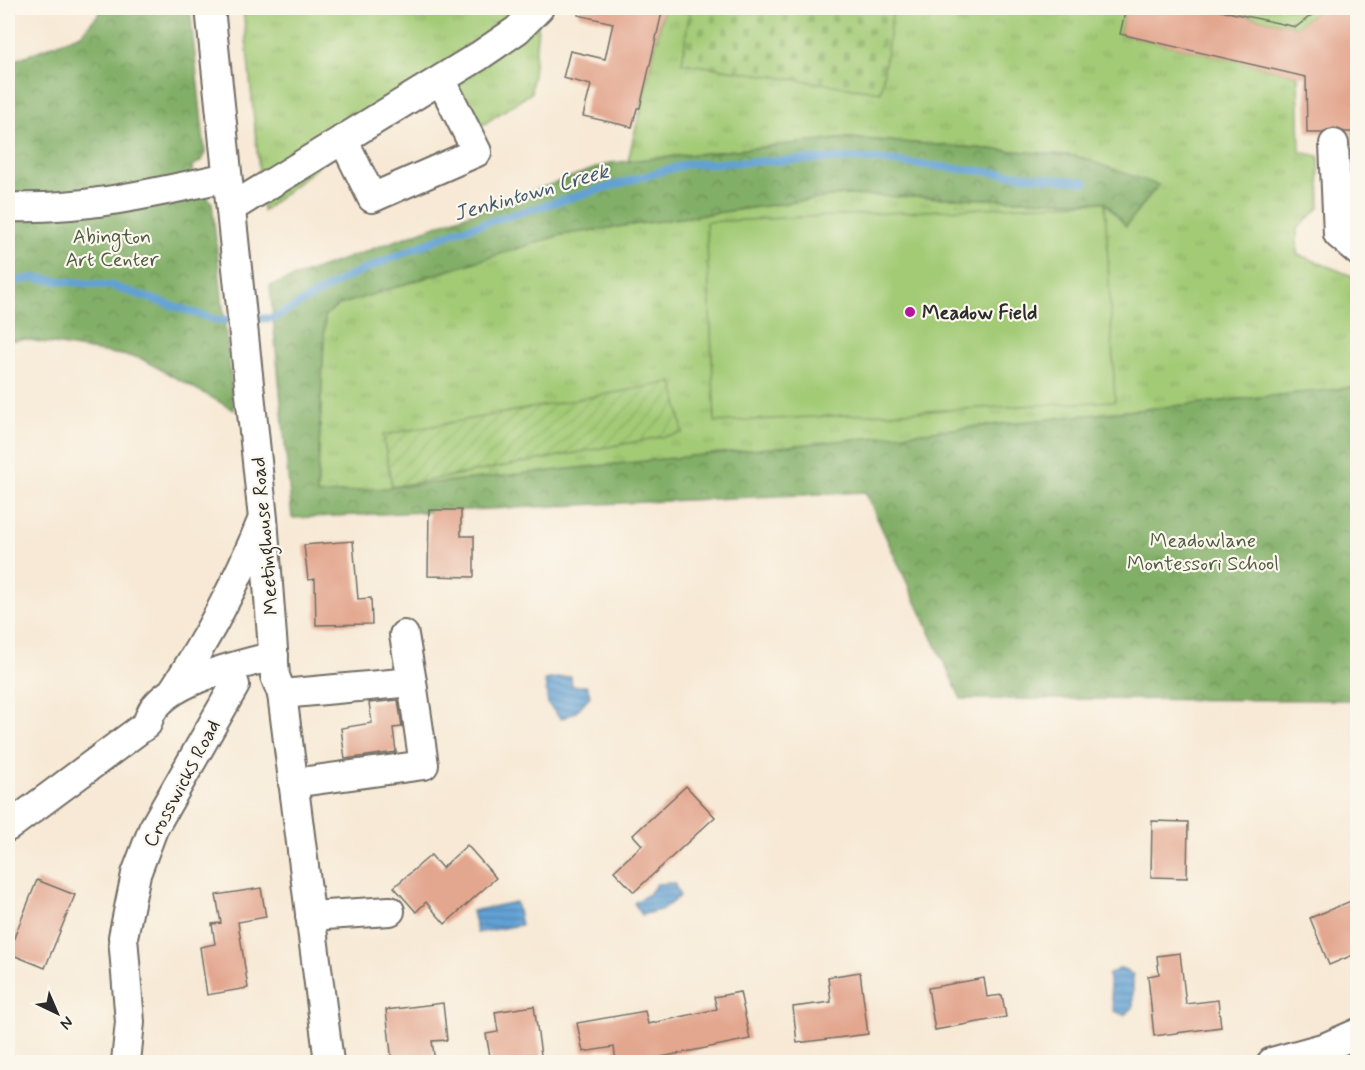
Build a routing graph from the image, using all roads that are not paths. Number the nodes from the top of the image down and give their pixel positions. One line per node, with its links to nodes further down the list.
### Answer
1 (210, 8): 6 (street, Meetinghouse Road)
2 (539, 8): 3 (street)
3 (441, 80): 4 (street); 4 (street)
4 (343, 139): 8 (street)
5 (1334, 144): 9 (street)
6 (227, 177): 7 (street); 8 (street, Meetinghouse Road)
7 (8, 207)
8 (232, 221): 10 (street, Meetinghouse Road)
9 (1358, 251)
10 (263, 519): 12 (street, Meetinghouse Road); 15 (street)
11 (404, 635): 13 (street)
12 (277, 675): 13 (street); 14 (street); 15 (street); 17 (street, Meetinghouse Road)
13 (412, 682): 17 (street)
14 (235, 685): 16 (street); 22 (street, Crosswicks Road)
15 (170, 695): 16 (street)
16 (147, 724): 18 (street)
17 (293, 783): 20 (street, Meetinghouse Road)
18 (8, 827)
19 (390, 911): 20 (street)
20 (310, 916): 23 (street, Meetinghouse Road)
21 (1358, 1033): 24 (street)
22 (126, 1062)
23 (329, 1062)
24 (1272, 1062)

